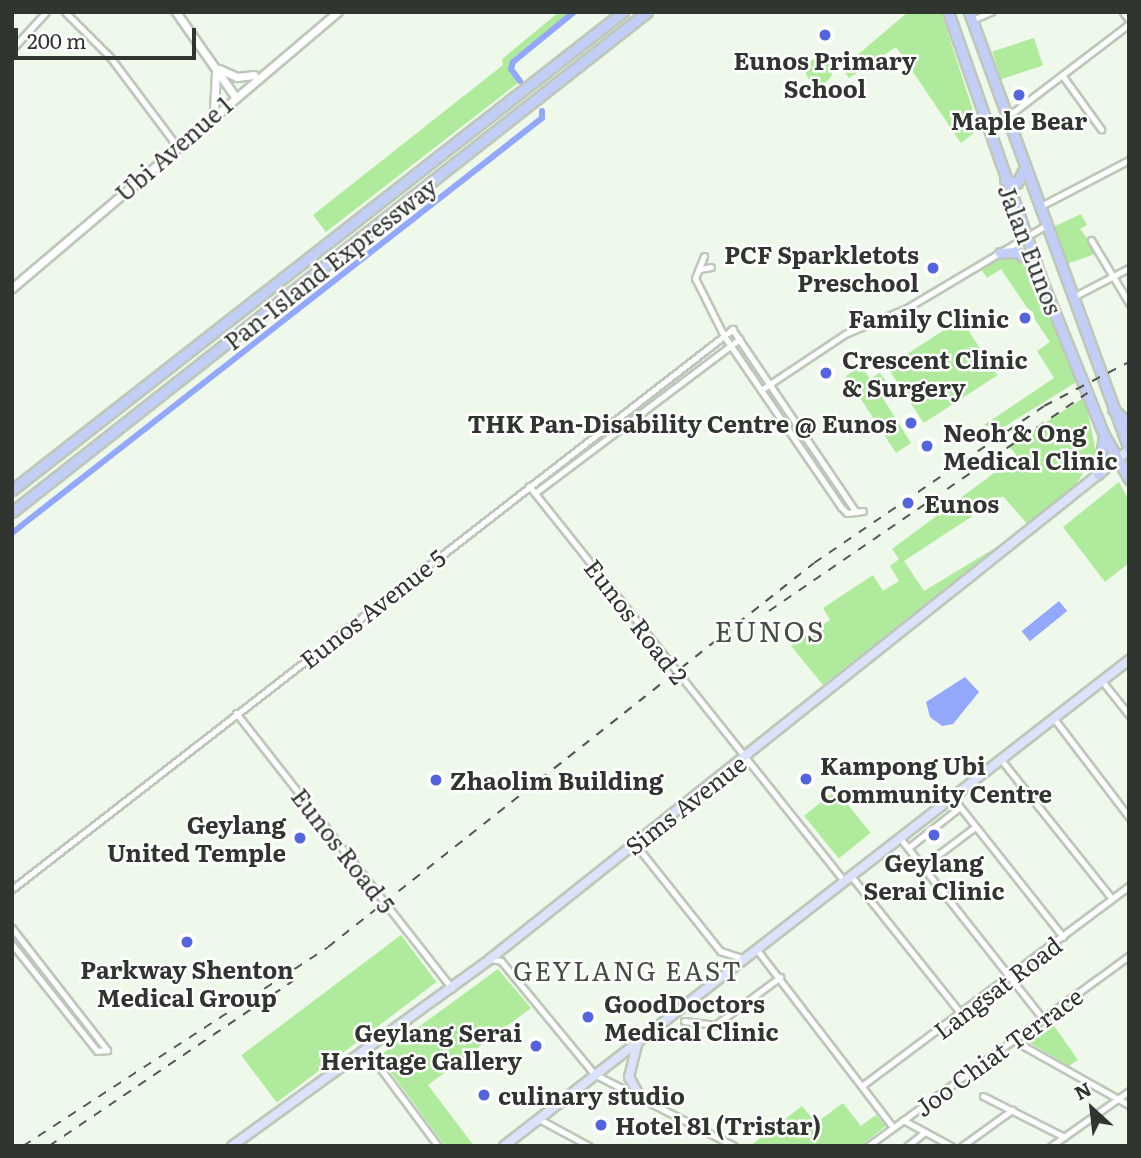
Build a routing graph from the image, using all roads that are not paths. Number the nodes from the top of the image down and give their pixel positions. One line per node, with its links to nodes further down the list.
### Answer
1 (46, 12): 14 (street)
2 (65, 12): 22 (street)
3 (176, 12): 15 (street)
4 (338, 12): 16 (street, Ubi Avenue 1)
5 (647, 12): 13 (highway, Pan-Island Expressway)
6 (654, 12): 13 (highway)
7 (948, 12): 25 (highway, Jalan Eunos)
8 (991, 12): 11 (street)
9 (1123, 12): 12 (street)
10 (620, 14): 51 (highway, Pan-Island Expressway)
11 (970, 16): 20 (highway, Jalan Eunos)
12 (1129, 22): 17 (street)
13 (629, 27): 59 (highway, Pan-Island Expressway)
14 (12, 49)
15 (216, 67): 16 (street); 18 (street); 19 (street)
16 (259, 74): 18 (street, Ubi Avenue 1)
17 (1062, 75): 20 (street); 21 (street)
18 (234, 95): 19 (street, Ubi Avenue 1)
19 (212, 114): 22 (street, Ubi Avenue 1)
20 (1005, 119): 24 (highway, Jalan Eunos)
21 (1101, 129)
22 (176, 145): 37 (street, Ubi Avenue 1)
23 (1129, 160): 26 (street)
24 (1023, 171): 25 (highway); 26 (highway, Jalan Eunos)
25 (1005, 180): 28 (highway, Jalan Eunos)
26 (1037, 209): 27 (highway, Jalan Eunos)
27 (1043, 227): 28 (street); 38 (highway, Jalan Eunos)
28 (1026, 237): 30 (street); 32 (highway, Jalan Eunos)
29 (1091, 240): 36 (street)
30 (1000, 253): 32 (highway); 45 (street)
31 (704, 256): 35 (street)
32 (1036, 264): 49 (highway, Jalan Eunos)
33 (711, 267): 35 (street)
34 (1129, 268): 36 (street)
35 (697, 270): 40 (street)
36 (1112, 279): 38 (street); 39 (street)
37 (12, 288)
38 (1070, 298): 47 (highway, Jalan Eunos)
39 (1129, 303)
40 (723, 325): 41 (street); 42 (street)
41 (733, 330): 42 (street, Eunos Avenue 5); 43 (street)
42 (724, 336): 44 (street); 56 (street, Eunos Avenue 5)
43 (739, 338): 44 (street); 45 (street)
44 (730, 345): 46 (street); 58 (street)
45 (769, 386): 46 (street); 46 (street)
46 (761, 390)
47 (1110, 405): 48 (highway); 50 (highway, Jalan Eunos)
48 (1129, 424)
49 (1104, 435): 52 (highway, Jalan Eunos); 53 (highway)
50 (1129, 449): 52 (main road, Sims Avenue)
51 (54, 455): 55 (highway); 57 (highway, Pan-Island Expressway)
52 (1116, 458): 53 (main road, Sims Avenue); 54 (highway, Jalan Eunos)
53 (1098, 474): 65 (main road, Sims Avenue)
54 (1129, 479)
55 (12, 484)
56 (529, 486): 58 (street, Eunos Road 2); 62 (street, Eunos Avenue 5)
57 (12, 490)
58 (535, 493): 65 (street, Eunos Road 2)
59 (12, 512)
60 (1129, 660): 61 (main road)
61 (1102, 681): 63 (street); 64 (main road)
62 (236, 713): 77 (street, Eunos Avenue 5); 88 (street, Eunos Road 5)
63 (1129, 715)
64 (1055, 720): 66 (main road); 69 (street)
65 (747, 756): 72 (main road, Sims Avenue); 75 (street, Eunos Road 2)
66 (1002, 761): 67 (main road); 78 (street)
67 (953, 798): 68 (street); 71 (main road)
68 (960, 807): 70 (street); 73 (street)
69 (1129, 817)
70 (975, 827): 74 (street); 80 (street)
71 (900, 838): 73 (street); 75 (main road)
72 (635, 844): 84 (main road, Sims Avenue); 85 (street)
73 (908, 848): 74 (street)
74 (923, 866): 87 (street)
75 (847, 878): 82 (main road); 89 (street, Eunos Road 2)
76 (1129, 886): 78 (street, Langsat Road)
77 (12, 889)
78 (1112, 899): 80 (street, Langsat Road)
79 (12, 928): 81 (street)
80 (1063, 937): 87 (street, Langsat Road)
81 (12, 944)
82 (757, 950): 85 (main road); 86 (street)
83 (1129, 956): 90 (street, Joo Chiat Terrace)
84 (490, 959): 88 (main road, Sims Avenue); 95 (street)
85 (744, 959): 93 (main road)
86 (780, 977): 91 (street); 96 (street)
87 (1012, 977): 89 (street, Langsat Road); 90 (street)
88 (452, 988): 94 (main road, Sims Avenue)
89 (961, 1014): 96 (street, Langsat Road)
90 (1043, 1019): 92 (street, Joo Chiat Terrace)
91 (684, 1021)
92 (1013, 1040): 100 (street); 104 (street, Joo Chiat Terrace)
93 (638, 1041): 95 (main road); 99 (main road)
94 (366, 1049): 108 (main road, Sims Avenue); 109 (street)
95 (594, 1074): 99 (street); 103 (main road)
96 (863, 1085): 105 (street)
97 (1129, 1091): 100 (street)
98 (983, 1096): 102 (street)
99 (639, 1097): 112 (street)
100 (1118, 1099): 101 (street); 107 (street)
101 (1129, 1105)
102 (1012, 1110): 107 (street); 116 (street)
103 (539, 1119): 110 (main road); 111 (street)
104 (903, 1120): 105 (street, Joo Chiat Terrace); 106 (street)
105 (893, 1127): 113 (street, Joo Chiat Terrace)
106 (925, 1132): 114 (street); 115 (street)
107 (1064, 1136): 117 (street)
108 (232, 1146)
109 (438, 1146)
110 (505, 1146)
111 (589, 1146)
112 (734, 1146)
113 (868, 1146)
114 (907, 1146)
115 (950, 1146)
116 (962, 1146)
117 (1051, 1146)

